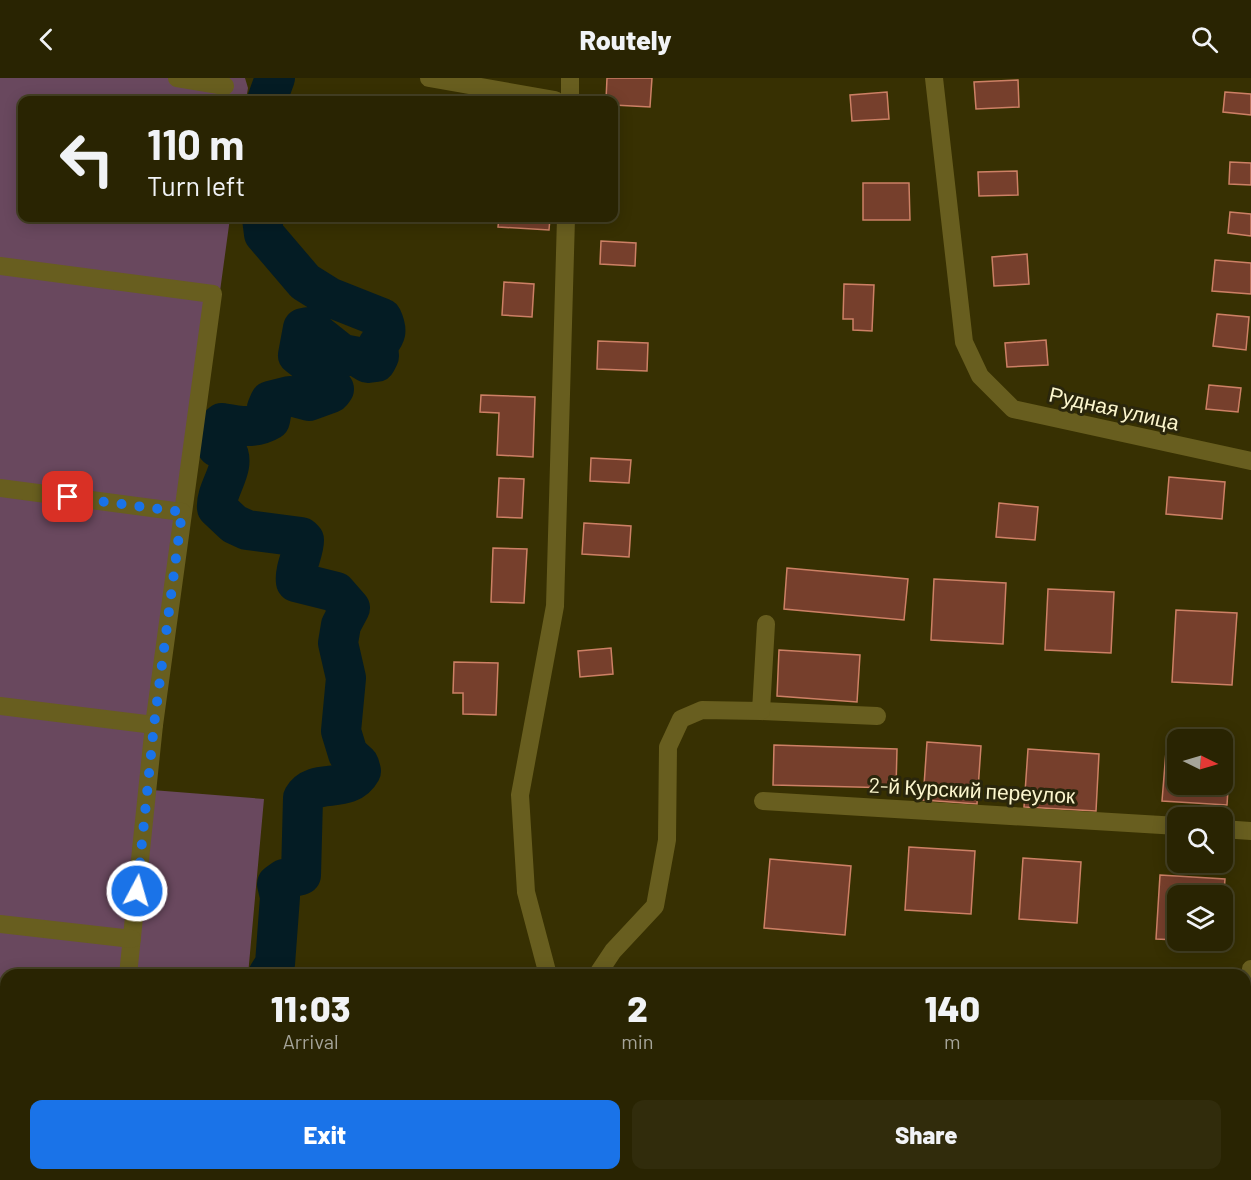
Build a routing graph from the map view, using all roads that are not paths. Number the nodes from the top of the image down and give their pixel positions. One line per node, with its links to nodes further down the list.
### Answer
1 (177, 78): 5 (street)
2 (429, 78): 6 (street)
3 (570, 78): 7 (street)
4 (934, 78): 10 (street, Рудная улица)
5 (225, 86)
6 (532, 96)
7 (570, 96)
8 (566, 222): 25 (street)
9 (0, 266): 12 (street)
10 (1251, 461)
11 (0, 488): 12 (street)
12 (182, 512): 17 (street)
13 (766, 624): 15 (street)
14 (0, 706): 17 (street)
15 (761, 711): 16 (street); 26 (street)
16 (877, 716)
17 (154, 725): 23 (street)
18 (763, 801): 19 (street, 2-й Курский переулок)
19 (1167, 825)
20 (1233, 830): 21 (street)
21 (1251, 831)
22 (0, 924): 23 (street)
23 (132, 939): 24 (street)
24 (129, 969)
25 (546, 969)
26 (601, 969)

